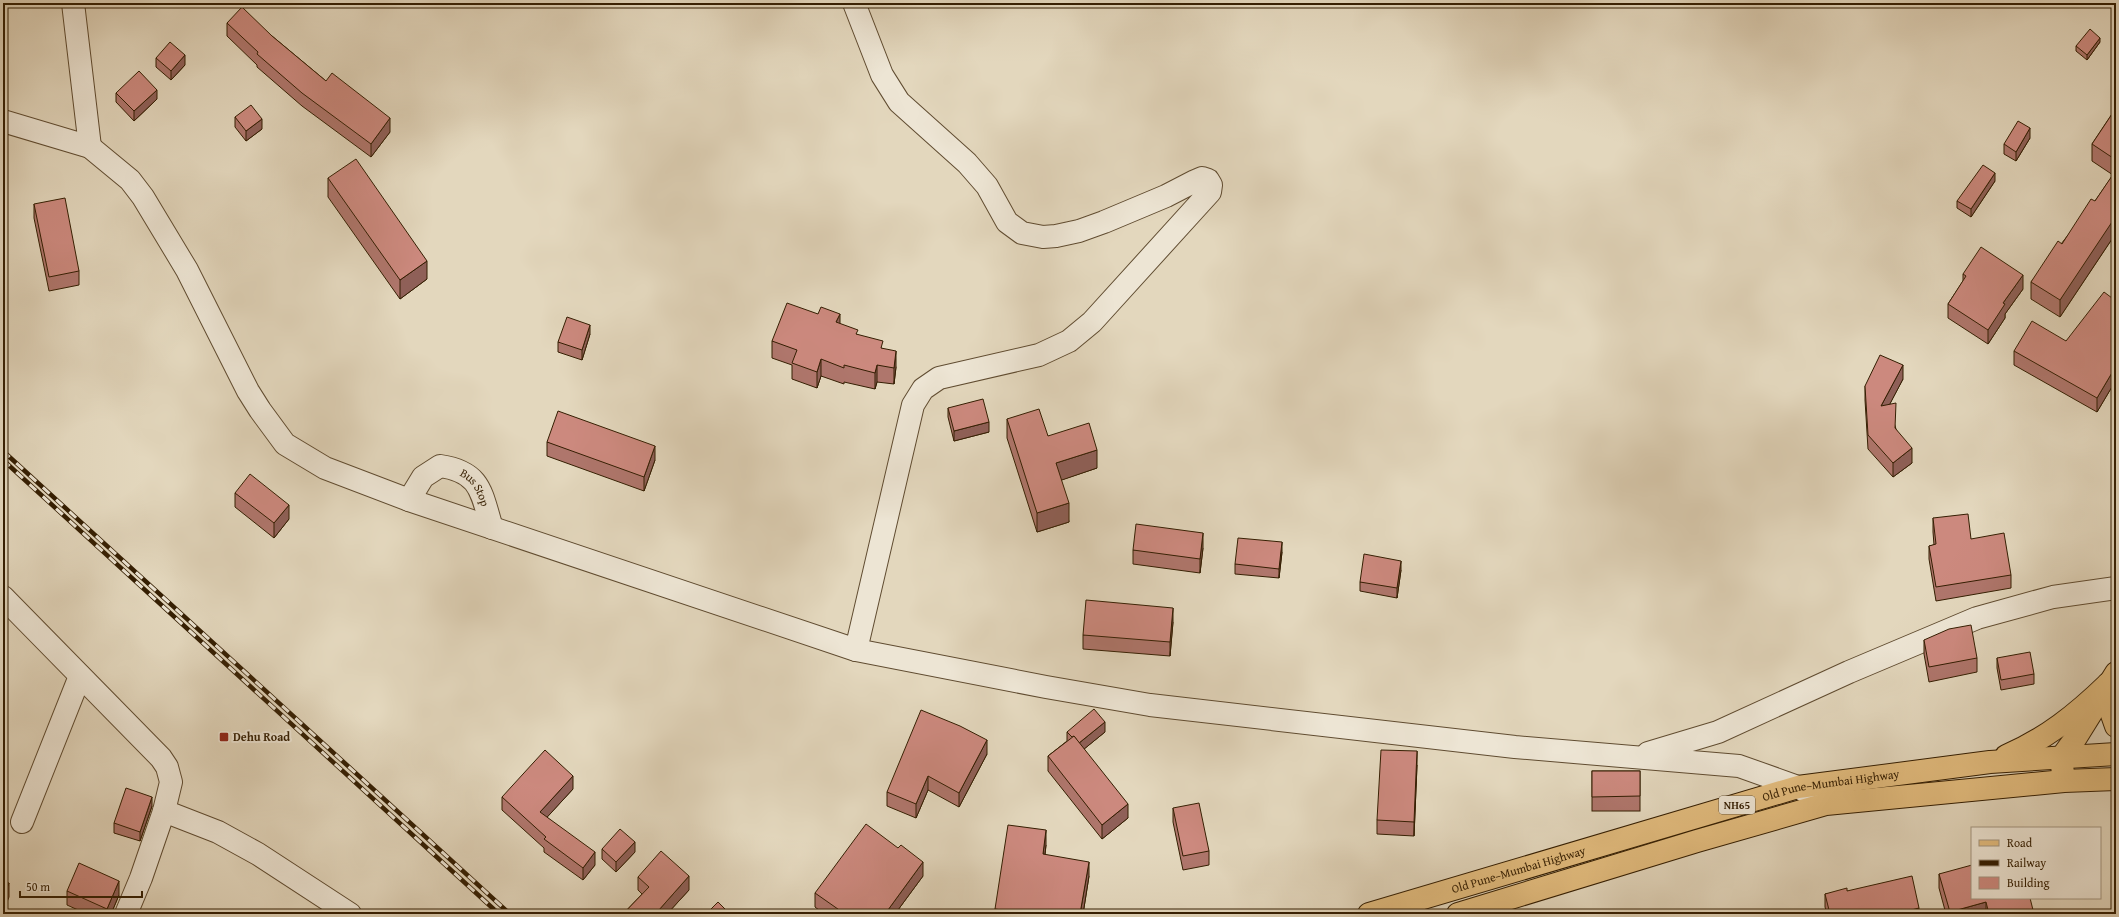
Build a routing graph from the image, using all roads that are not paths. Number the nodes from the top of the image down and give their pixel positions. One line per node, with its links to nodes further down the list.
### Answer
1 (73, 3): 4 (street)
2 (854, 3): 9 (street)
3 (3, 121): 4 (street)
4 (90, 147): 5 (street)
5 (409, 500): 6 (street); 6 (street, Bus Stop)
6 (492, 528): 9 (street)
7 (2116, 588): 14 (street)
8 (5, 604): 10 (street)
9 (856, 650): 14 (street)
10 (80, 676): 21 (street); 22 (street)
11 (2112, 678): 12 (main road); 15 (main road); 16 (main road)
12 (2116, 726)
13 (2116, 754): 15 (main road, Old Pune–Mumbai Highway / NH65)
14 (1635, 757): 19 (street)
15 (2061, 758): 16 (main road, Old Pune–Mumbai Highway / NH65); 18 (main road)
16 (1990, 762): 19 (main road, Old Pune–Mumbai Highway / NH65)
17 (2116, 779): 18 (main road, Old Pune–Mumbai Highway / NH65)
18 (2064, 781): 20 (main road, Old Pune–Mumbai Highway / NH65)
19 (1798, 787): 20 (street); 25 (main road, Old Pune–Mumbai Highway / NH65)
20 (1826, 804): 26 (main road, Old Pune–Mumbai Highway / NH65)
21 (164, 811): 23 (street); 24 (street)
22 (22, 822)
23 (126, 914)
24 (350, 914)
25 (1369, 914)
26 (1458, 914)

